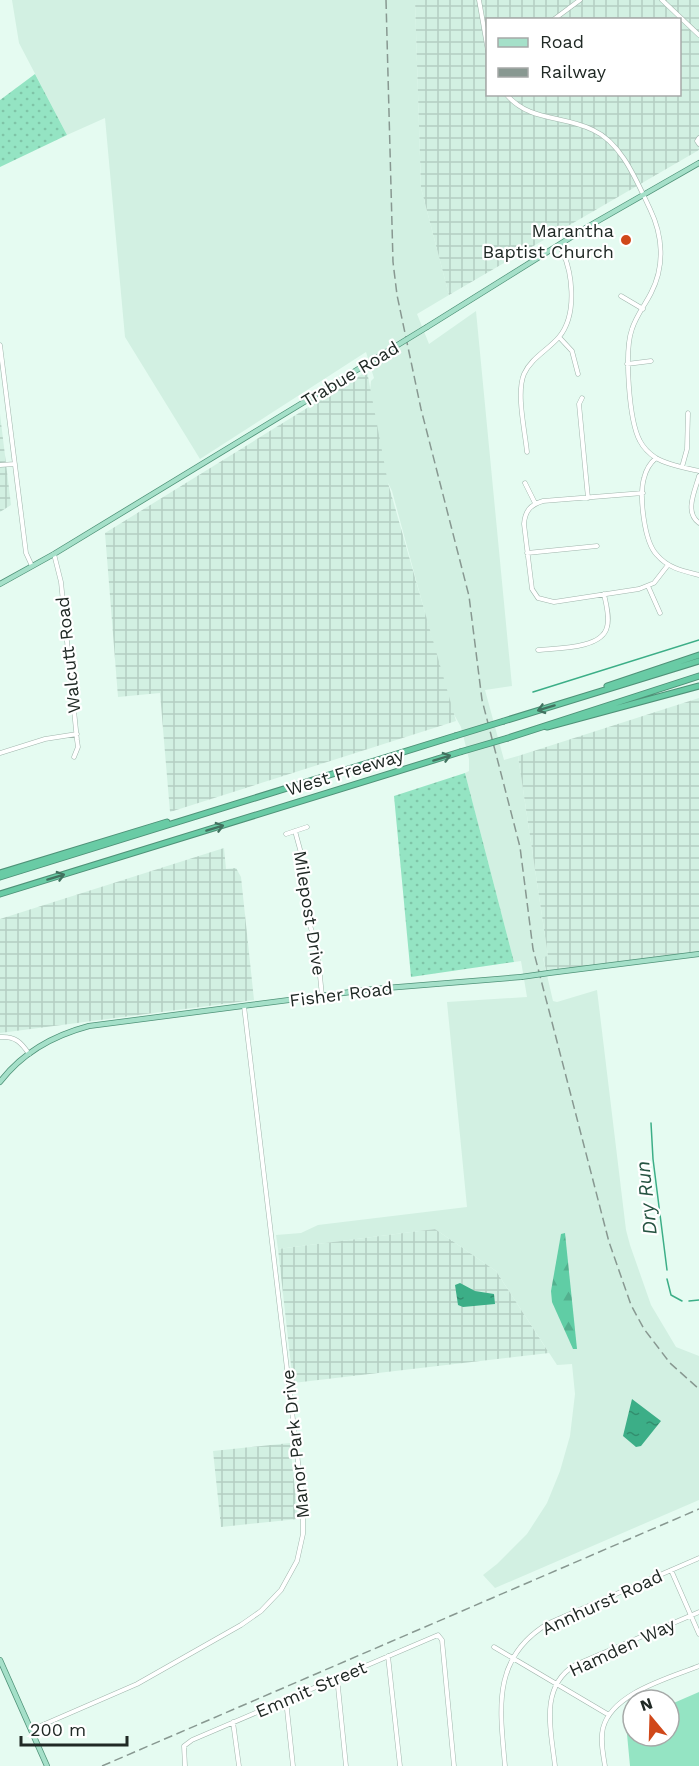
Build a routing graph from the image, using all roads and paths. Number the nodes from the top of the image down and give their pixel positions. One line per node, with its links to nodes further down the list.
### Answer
1 (479, 0): 5 (street)
2 (580, 0): 4 (street)
3 (662, 0): 6 (street)
4 (556, 18)
5 (486, 33)
6 (699, 35)
7 (508, 96): 11 (street)
8 (699, 138): 9 (street)
9 (699, 144)
10 (699, 163): 11 (main road, Trabue Road)
11 (642, 194): 12 (main road, Trabue Road); 14 (street)
12 (559, 245): 15 (street); 36 (main road, Trabue Road, bridge)
13 (621, 297): 14 (street)
14 (643, 309): 18 (street)
15 (559, 337): 19 (street); 22 (street)
16 (0, 345): 24 (street)
17 (651, 361): 18 (street)
18 (627, 364): 23 (street)
19 (578, 374)
20 (582, 398): 31 (street)
21 (688, 414): 26 (street)
22 (527, 452)
23 (656, 458): 26 (street); 30 (street)
24 (15, 464): 25 (street); 38 (street)
25 (0, 465)
26 (682, 467): 27 (street)
27 (699, 471)
28 (699, 476): 33 (street)
29 (525, 483): 32 (street)
30 (643, 493): 31 (street); 37 (street)
31 (588, 498): 32 (street)
32 (536, 503): 35 (street)
33 (699, 523)
34 (597, 546): 35 (street)
35 (528, 553): 42 (street)
36 (54, 554): 38 (main road, Trabue Road); 50 (street, Walcutt Road)
37 (668, 565): 39 (street); 41 (street)
38 (32, 566): 40 (main road, Trabue Road)
39 (699, 575)
40 (0, 584)
41 (648, 586): 42 (street); 43 (street)
42 (604, 594): 44 (street)
43 (660, 613)
44 (538, 650)
45 (699, 655): 49 (highway)
46 (699, 661): 49 (highway, West Freeway)
47 (699, 676): 51 (highway, West Freeway)
48 (699, 684): 51 (highway)
49 (589, 694): 57 (highway, West Freeway, one-way to 57, bridge)
50 (77, 734): 52 (street); 53 (street, Walcutt Road)
51 (508, 738): 58 (highway, West Freeway, one-way to 51, bridge)
52 (0, 753)
53 (74, 757)
54 (307, 827): 55 (street)
55 (295, 831): 56 (street); 60 (street, Milepost Drive)
56 (286, 834)
57 (0, 875)
58 (0, 894)
59 (699, 954): 60 (main road, Fisher Road, bridge)
60 (322, 996): 61 (main road, Fisher Road)
61 (244, 1006): 63 (main road, Fisher Road); 80 (street, Manor Park Drive)
62 (0, 1037): 63 (street)
63 (29, 1054): 64 (main road, Fisher Road)
64 (0, 1082)
65 (699, 1558): 66 (street, Annhurst Road)
66 (671, 1570): 68 (street); 72 (street, Annhurst Road)
67 (699, 1612): 68 (street, Hamden Way)
68 (691, 1615): 69 (street); 76 (street, Hamden Way)
69 (699, 1634)
70 (494, 1647): 72 (street)
71 (388, 1656): 75 (street, Emmit Street); 86 (street); 87 (street, Emmit Street)
72 (514, 1658): 76 (street); 88 (street, Annhurst Road)
73 (0, 1660): 80 (main road)
74 (699, 1666): 78 (street)
75 (337, 1677): 77 (street, Emmit Street); 85 (street)
76 (556, 1684): 78 (street); 89 (street)
77 (286, 1700): 79 (street, Emmit Street); 84 (street)
78 (609, 1715): 90 (street)
79 (233, 1722): 82 (street, Emmit Street); 83 (street)
80 (31, 1730): 81 (main road)
81 (47, 1766)
82 (185, 1766)
83 (239, 1766)
84 (293, 1766)
85 (346, 1766)
86 (400, 1766)
87 (454, 1766)
88 (505, 1766)
89 (555, 1766)
90 (604, 1766)

